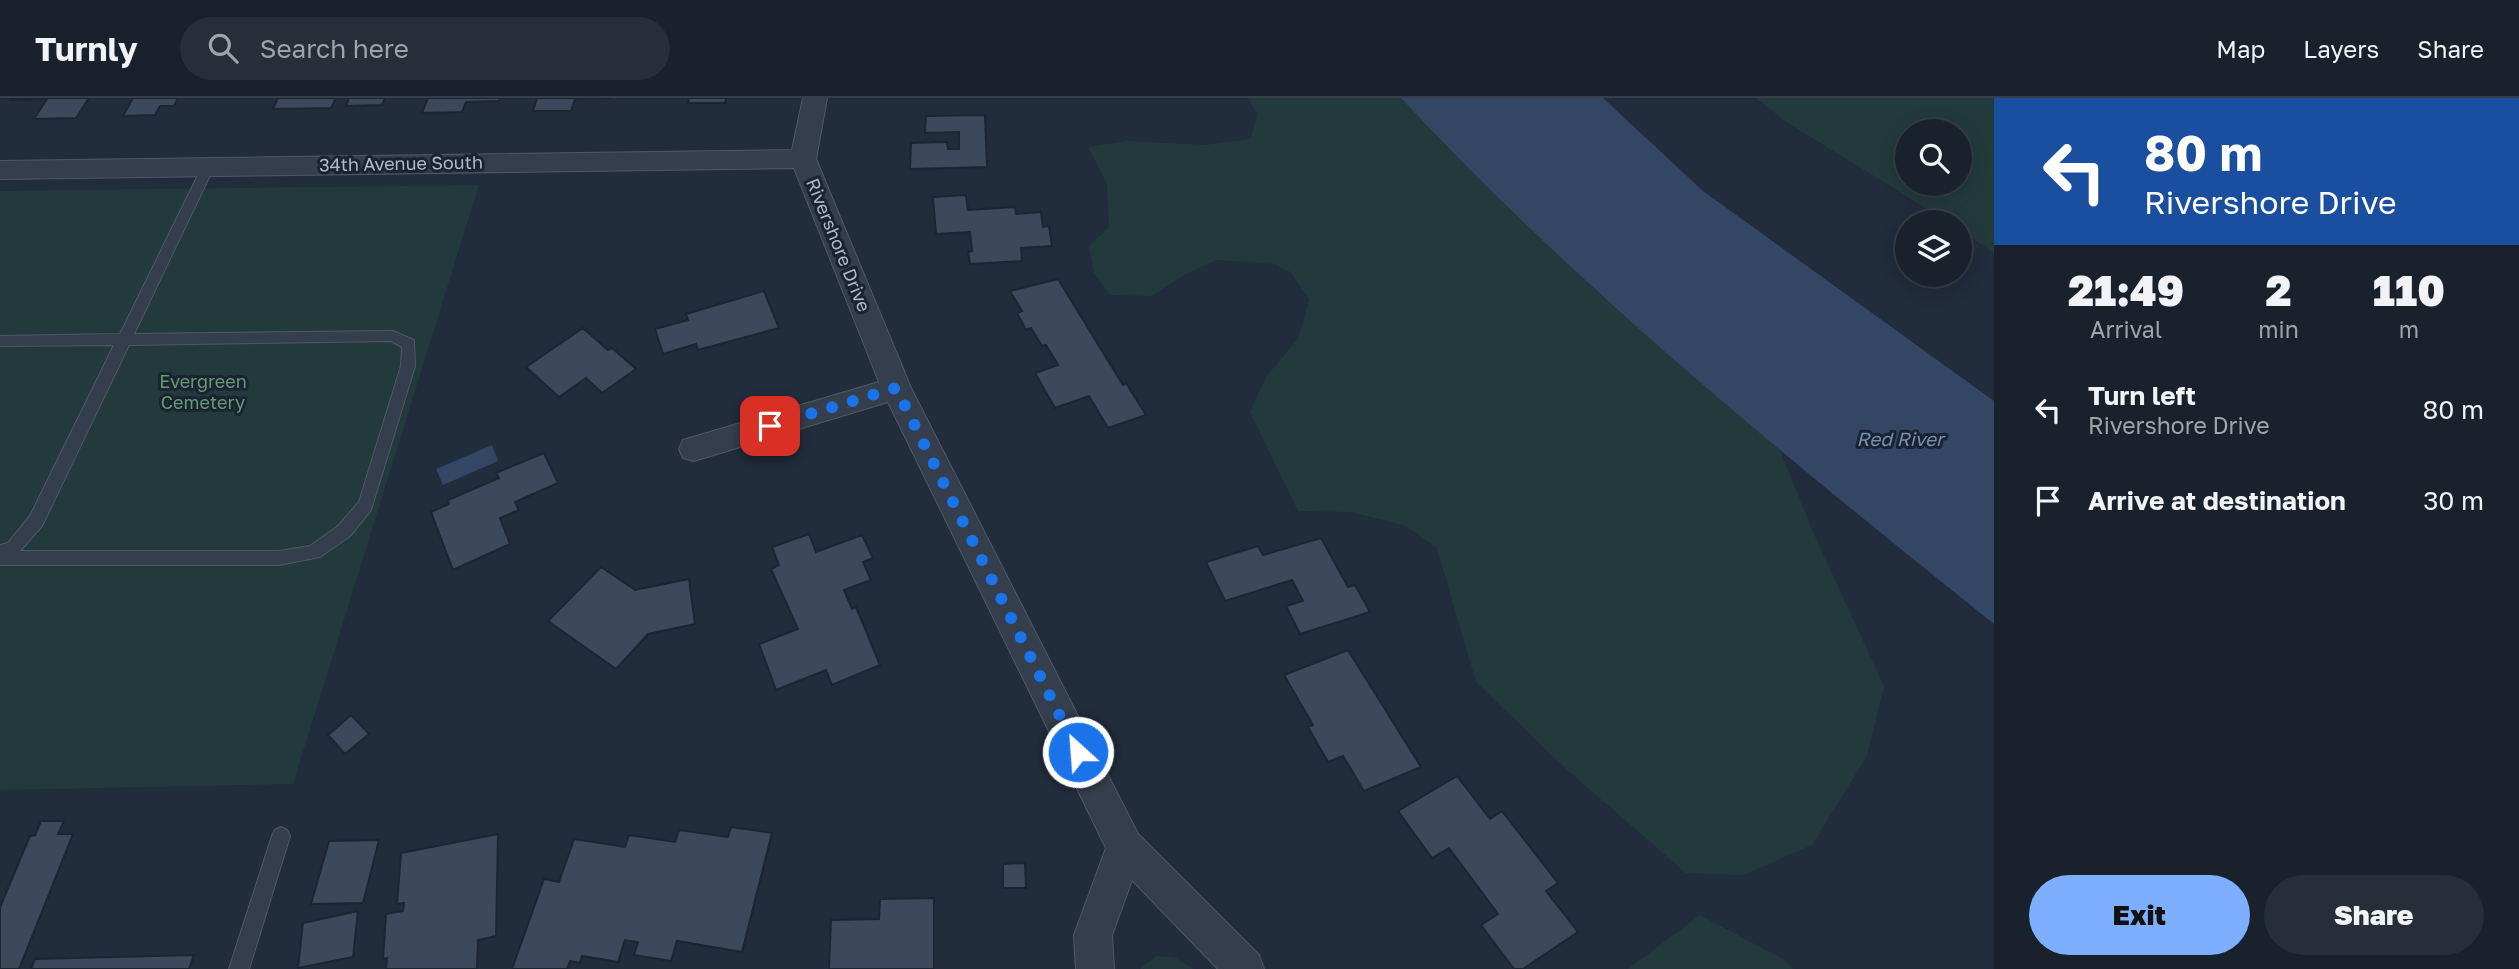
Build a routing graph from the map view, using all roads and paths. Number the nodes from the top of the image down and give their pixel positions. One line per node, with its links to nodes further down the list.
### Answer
1 (815, 98): 2 (street, Rivershore Drive)
2 (803, 159): 3 (street, 34th Avenue South); 7 (street, Rivershore Drive)
3 (208, 167): 4 (street, 34th Avenue South); 5 (lane)
4 (0, 170)
5 (124, 340): 6 (lane); 9 (lane); 10 (lane)
6 (0, 341)
7 (896, 388): 8 (street); 12 (street, Rivershore Drive)
8 (694, 449)
9 (0, 552)
10 (0, 558)
11 (281, 836): 13 (lane)
12 (1125, 847): 14 (street); 15 (street, Rivershore Drive)
13 (239, 969)
14 (1095, 969)
15 (1245, 969)

